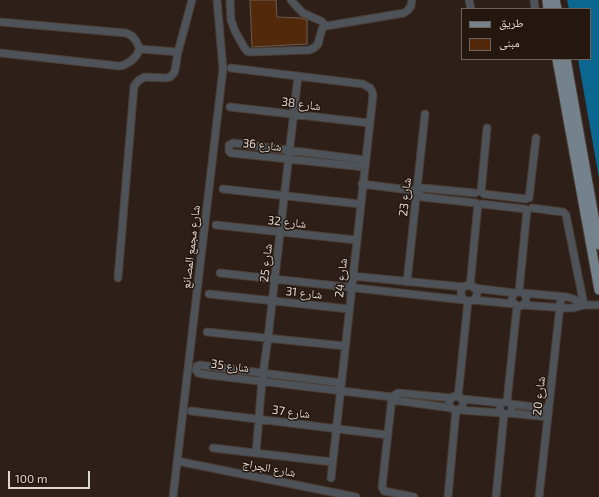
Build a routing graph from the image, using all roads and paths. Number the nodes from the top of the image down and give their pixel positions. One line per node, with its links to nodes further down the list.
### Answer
1 (192, 0): 9 (street)
2 (217, 0): 74 (street, شارع مجمع المصانع)
3 (230, 0): 7 (street)
4 (291, 0): 7 (street)
5 (412, 0): 7 (street)
6 (0, 22): 8 (street)
7 (326, 26)
8 (140, 49): 9 (street); 10 (street)
9 (178, 52): 39 (street)
10 (0, 53)
11 (557, 60): 44 (main road)
12 (566, 60): 36 (main road)
13 (231, 68): 14 (street)
14 (298, 76): 16 (street, شارع 25); 18 (street, شارع 24)
15 (230, 107): 16 (street, شارع 38)
16 (294, 114): 18 (street, شارع 38); 21 (street, شارع 25)
17 (425, 114): 26 (street, شارع 23)
18 (369, 123): 23 (street, شارع 24)
19 (487, 128): 27 (street)
20 (536, 138): 29 (street)
21 (290, 151): 22 (street, شارع 25); 22 (street, شارع 36); 23 (street, شارع 36)
22 (289, 159): 23 (street, شارع 36); 28 (street, شارع 25)
23 (364, 164): 24 (street, شارع 24)
24 (362, 184): 26 (street); 30 (street, شارع 24)
25 (223, 189): 28 (street)
26 (417, 191): 27 (street); 31 (street); 41 (street, شارع 23)
27 (480, 193): 29 (street); 31 (street); 31 (street)
28 (284, 196): 30 (street); 34 (street, شارع 25)
29 (527, 199): 32 (street)
30 (360, 204): 35 (street, شارع 24)
31 (479, 204): 32 (street); 42 (street)
32 (528, 209): 45 (street); 51 (street)
33 (216, 225): 34 (street, شارع 32)
34 (280, 232): 35 (street, شارع 32); 40 (street, شارع 25)
35 (356, 240): 38 (street, شارع 24)
36 (599, 245)
37 (220, 273): 40 (street)
38 (352, 276): 41 (street); 43 (street, شارع 24)
39 (118, 278)
40 (275, 279): 43 (street); 49 (street, شارع 25)
41 (407, 282): 42 (street)
42 (469, 287): 45 (street); 48 (street); 48 (street)
43 (351, 288): 48 (street); 54 (street, شارع 24)
44 (599, 290)
45 (519, 293): 47 (street); 50 (street); 50 (street)
46 (209, 294): 49 (street, شارع 31)
47 (561, 297): 51 (street); 53 (street, شارع 20)
48 (468, 300): 50 (street); 62 (street)
49 (272, 301): 54 (street, شارع 31); 56 (street, شارع 25)
50 (518, 305): 53 (street); 63 (street)
51 (584, 305): 52 (street); 53 (street)
52 (599, 305)
53 (560, 308): 65 (street, شارع 20)
54 (349, 309): 57 (street, شارع 24)
55 (207, 332): 56 (street)
56 (268, 338): 57 (street); 58 (street, شارع 25)
57 (345, 346): 60 (street, شارع 24)
58 (264, 373): 59 (street, شارع 25); 59 (street, شارع 35); 60 (street, شارع 35)
59 (262, 381): 60 (street, شارع 35); 69 (street, شارع 25)
60 (340, 387): 61 (street); 70 (street, شارع 24)
61 (392, 397): 62 (street); 64 (street); 71 (street)
62 (458, 398): 63 (street); 64 (street); 64 (street)
63 (506, 403): 65 (street); 67 (street); 67 (street)
64 (456, 409): 67 (street); 81 (street)
65 (549, 409): 68 (street, شارع 20)
66 (191, 411): 69 (street, شارع 37)
67 (505, 414): 68 (street); 82 (street)
68 (548, 417): 83 (street, شارع 20)
69 (259, 419): 70 (street, شارع 37); 73 (street, شارع 25)
70 (336, 428): 71 (street, شارع 37); 75 (street, شارع 24)
71 (388, 435): 80 (street)
72 (213, 448): 73 (street)
73 (256, 453): 75 (street)
74 (177, 461): 77 (street, شارع الجراج); 78 (street, شارع مجمع المصانع)
75 (332, 462): 76 (street, شارع 24)
76 (330, 478)
77 (320, 493): 79 (street, شارع الجراج)
78 (173, 497)
79 (356, 497)
80 (414, 497)
81 (448, 497)
82 (496, 497)
83 (539, 497)

